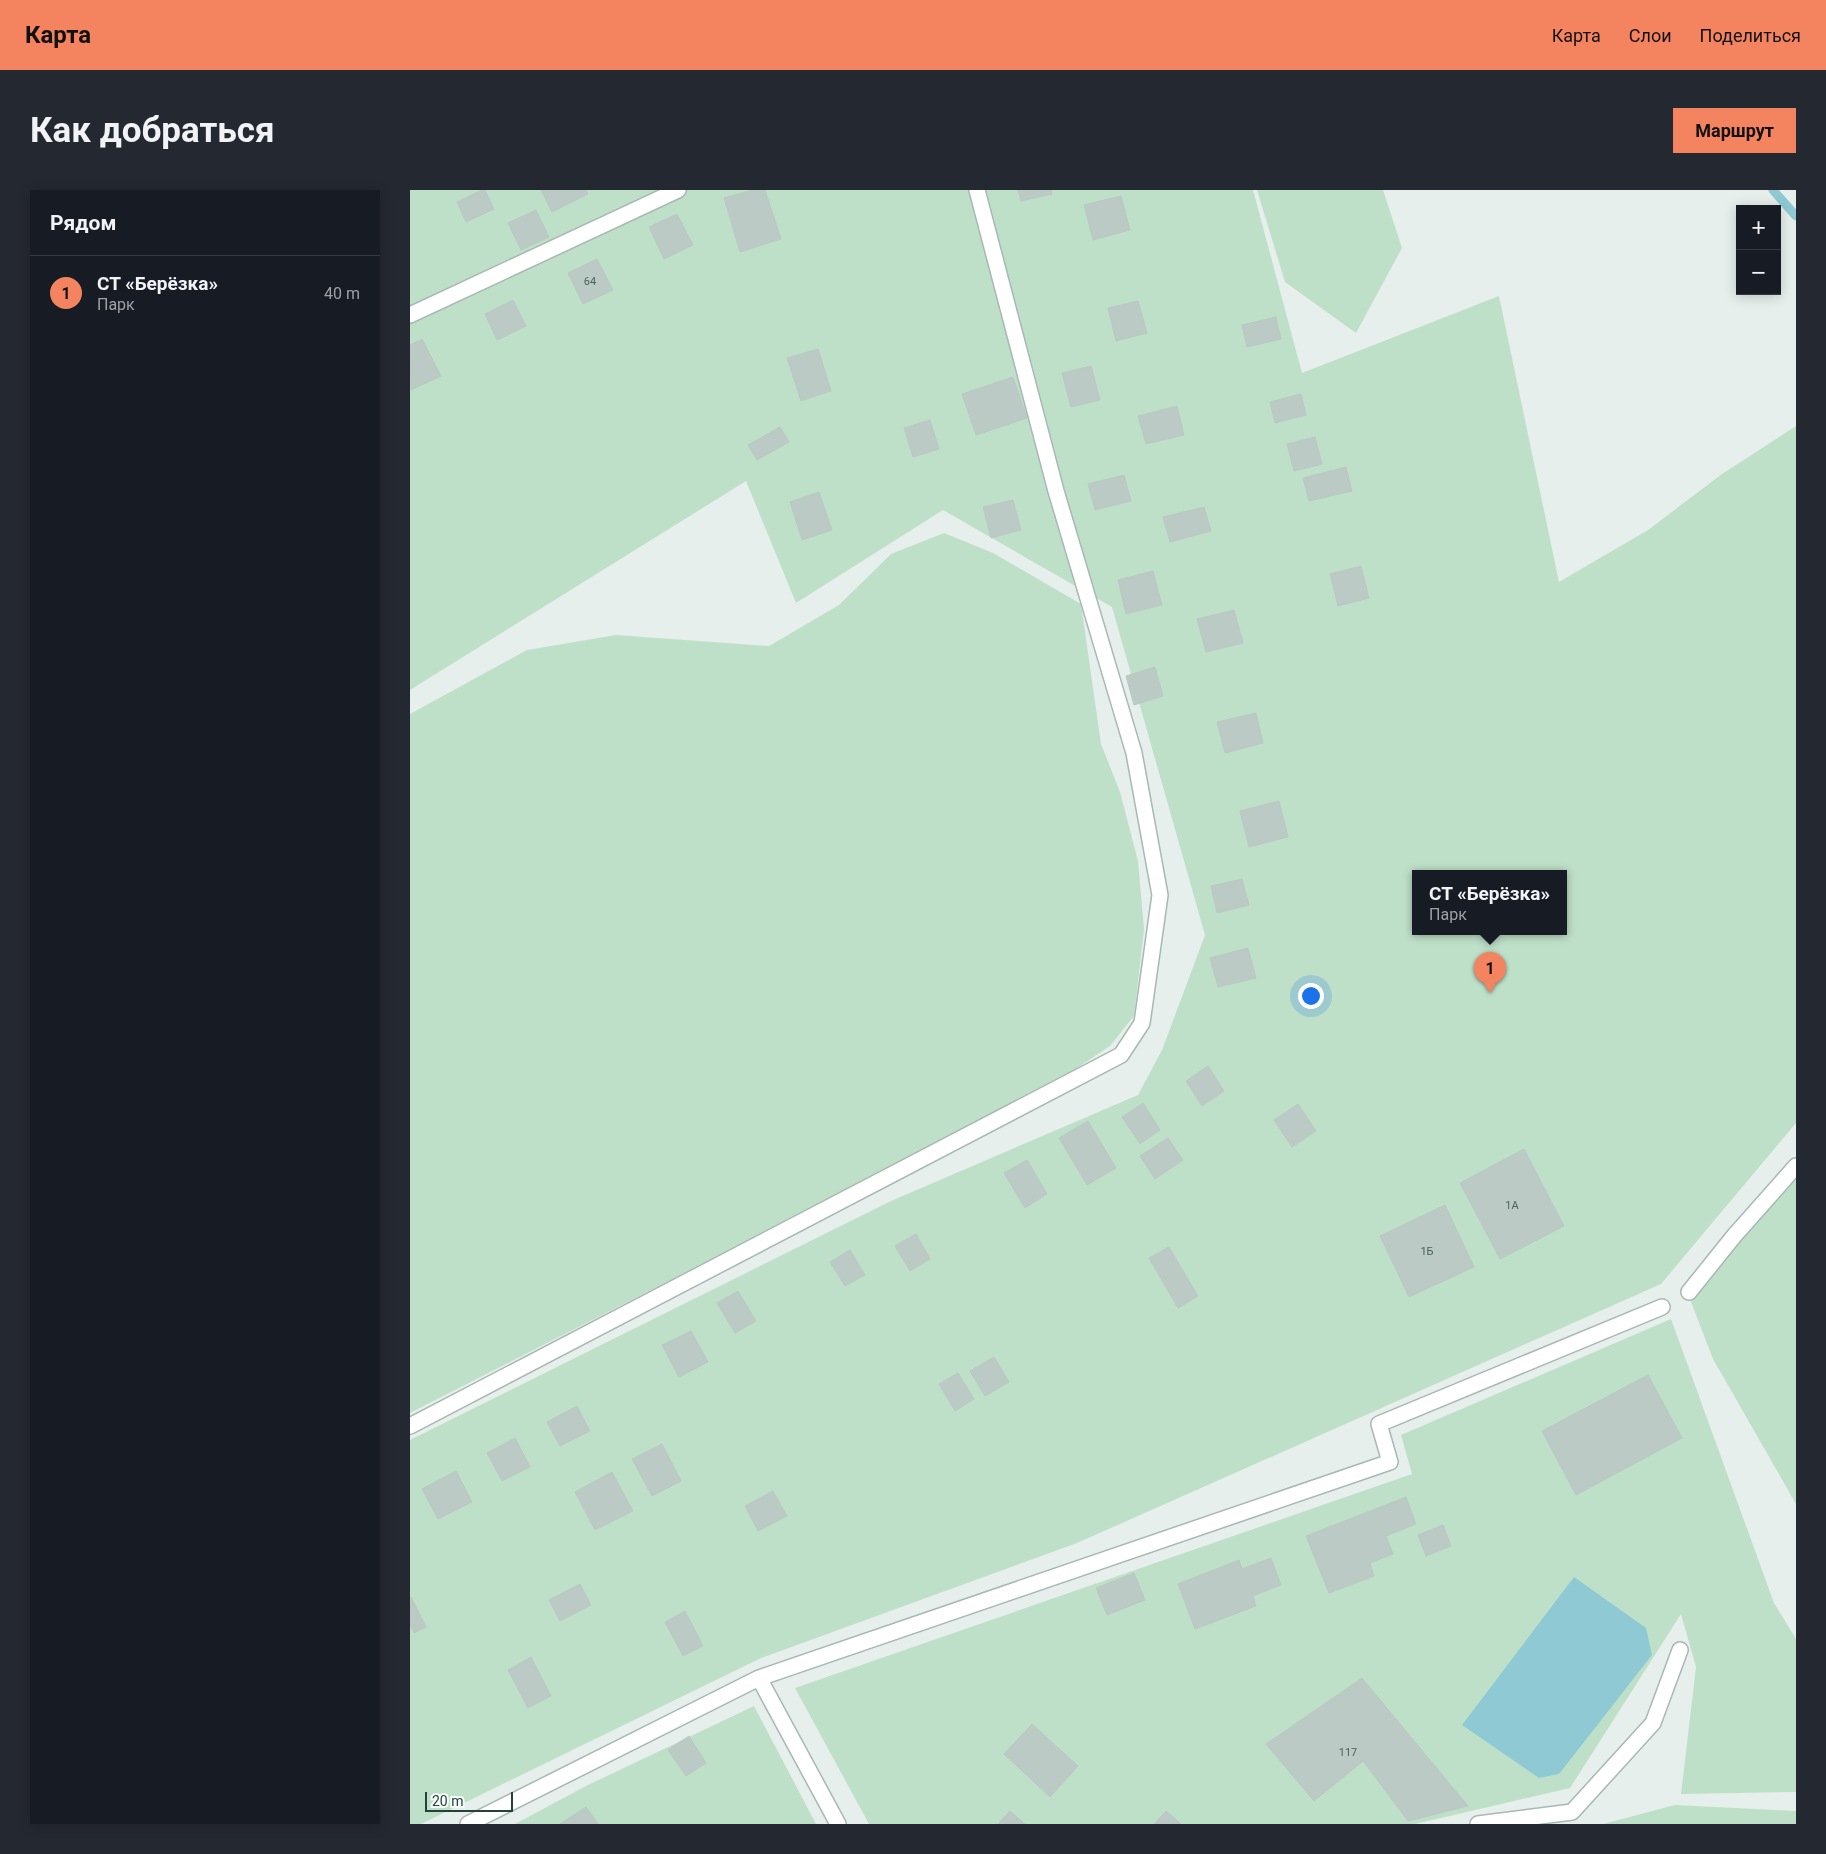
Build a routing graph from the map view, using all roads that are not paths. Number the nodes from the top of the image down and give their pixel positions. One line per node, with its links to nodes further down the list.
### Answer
1 (678, 190): 3 (street)
2 (977, 190): 7 (street)
3 (410, 314)
4 (1796, 1166): 5 (street)
5 (1689, 1292)
6 (1662, 1307): 9 (street)
7 (410, 1426)
8 (1680, 1650): 12 (street)
9 (759, 1678): 10 (street); 11 (street)
10 (468, 1824)
11 (838, 1824)
12 (1478, 1824)

